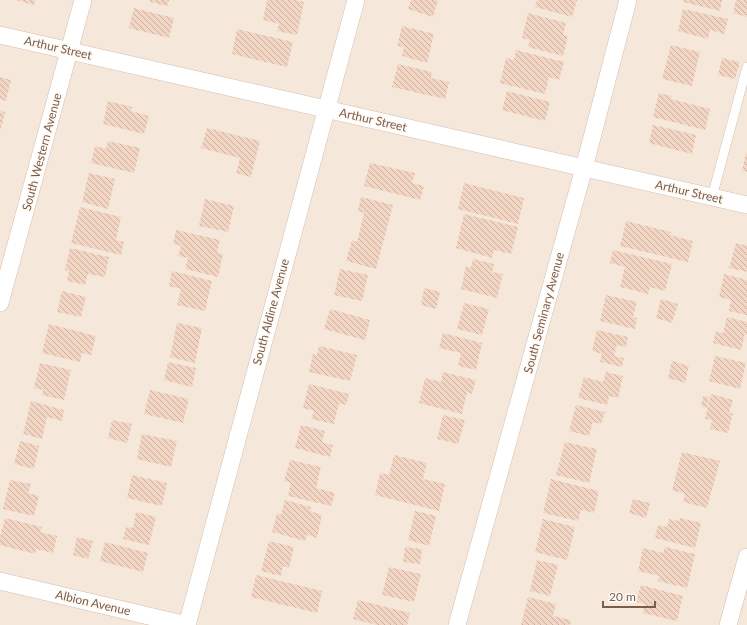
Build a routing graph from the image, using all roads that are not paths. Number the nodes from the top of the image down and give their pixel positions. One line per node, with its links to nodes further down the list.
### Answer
1 (83, 0): 5 (street, South Western Avenue)
2 (356, 0): 7 (street, South Aldine Avenue)
3 (628, 0): 8 (street, South Seminary Avenue)
4 (0, 35): 5 (street, Arthur Street)
5 (70, 51): 7 (street, Arthur Street); 11 (street, South Western Avenue)
6 (747, 67): 9 (lane)
7 (326, 109): 8 (street, Arthur Street); 14 (street, South Aldine Avenue)
8 (584, 168): 9 (street, Arthur Street); 15 (street, South Seminary Avenue)
9 (712, 197): 10 (street, Arthur Street)
10 (747, 205)
11 (0, 303)
12 (747, 557): 16 (street)
13 (0, 581): 14 (street, Albion Avenue)
14 (187, 625)
15 (457, 625)
16 (728, 625)

